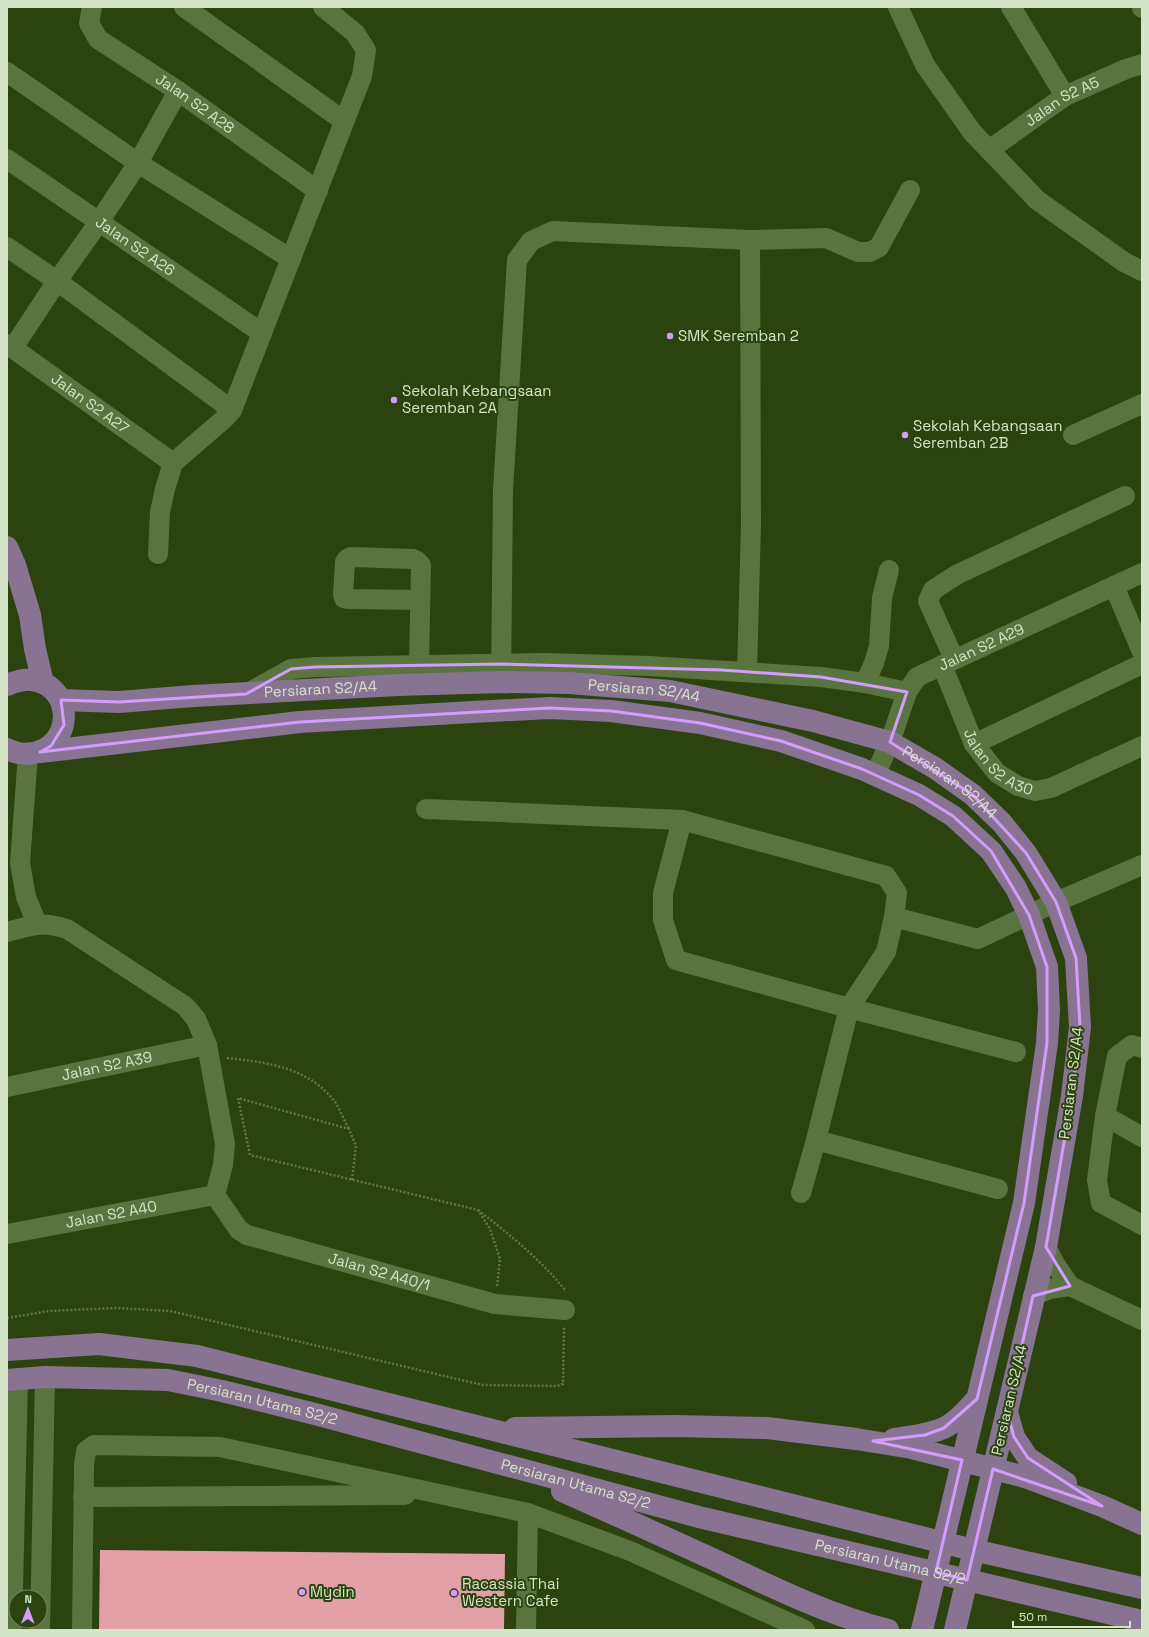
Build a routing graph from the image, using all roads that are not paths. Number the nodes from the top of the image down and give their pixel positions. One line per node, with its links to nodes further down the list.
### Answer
1 (92, 7): 8 (street, Jalan S2 A28)
2 (184, 7): 10 (street)
3 (323, 7): 10 (street)
4 (898, 7): 11 (street)
5 (1011, 7): 9 (street)
6 (1142, 64): 9 (street, Jalan S2 A5)
7 (7, 72): 13 (street)
8 (178, 91): 13 (street); 15 (street, Jalan S2 A28)
9 (1065, 96): 11 (street, Jalan S2 A5)
10 (344, 121): 15 (street)
11 (989, 150): 20 (street)
12 (7, 159): 16 (street, Jalan S2 A26)
13 (138, 163): 16 (street); 19 (street)
14 (910, 190): 17 (street)
15 (318, 191): 19 (street)
16 (99, 222): 21 (street); 22 (street, Jalan S2 A26)
17 (750, 240): 39 (street); 40 (street)
18 (7, 247): 21 (street)
19 (291, 258): 22 (street)
20 (1142, 271)
21 (58, 280): 23 (street); 25 (street)
22 (262, 333): 25 (street)
23 (10, 346): 27 (street, Jalan S2 A27)
24 (1142, 404): 26 (street)
25 (232, 410): 27 (street)
26 (1073, 435)
27 (173, 463): 30 (street)
28 (1126, 496): 36 (street, Jalan S2 A30)
29 (7, 547): 41 (main road)
30 (158, 554)
31 (889, 570): 42 (street)
32 (1142, 573): 33 (street, Jalan S2 A29)
33 (1114, 586): 35 (street); 36 (street, Jalan S2 A29)
34 (420, 600): 38 (street)
35 (1142, 652)
36 (948, 662): 44 (street, Jalan S2 A29); 48 (street, Jalan S2 A30)
37 (1142, 664): 48 (street)
38 (419, 665): 40 (street); 45 (street)
39 (747, 672): 40 (street); 42 (street)
40 (501, 673): 45 (main road, Persiaran S2/A4); 47 (main road, Persiaran S2/A4)
41 (43, 683): 43 (main road); 46 (main road)
42 (865, 683): 44 (street)
43 (7, 685)
44 (907, 692): 47 (street, Jalan S2 A29)
45 (246, 694): 46 (main road, Persiaran S2/A4)
46 (60, 700): 50 (main road)
47 (890, 742): 51 (street, Jalan S2 A29); 55 (main road, Persiaran S2/A4)
48 (974, 744): 49 (street, Jalan S2 A30)
49 (1142, 746)
50 (20, 753): 51 (main road, Persiaran S2/A4); 58 (street)
51 (875, 775): 56 (main road, Persiaran S2/A4)
52 (426, 809): 53 (street)
53 (682, 820): 57 (street); 60 (street)
54 (1142, 865): 55 (street)
55 (1056, 902): 56 (street); 73 (main road, Persiaran S2/A4)
56 (1029, 915): 57 (street); 81 (main road, Persiaran S2/A4)
57 (894, 917): 60 (street)
58 (37, 924): 59 (street); 62 (street)
59 (7, 932)
60 (849, 1008): 63 (street); 67 (street)
61 (1137, 1046): 65 (street)
62 (208, 1051): 64 (street, Jalan S2 A39); 70 (street)
63 (1016, 1052)
64 (7, 1087)
65 (1105, 1116): 66 (street); 71 (street)
66 (1142, 1137)
67 (816, 1140): 68 (street); 69 (street)
68 (998, 1189)
69 (801, 1193)
70 (214, 1195): 72 (street, Jalan S2 A40); 76 (street, Jalan S2 A40/1)
71 (1142, 1225)
72 (7, 1234)
73 (1046, 1247): 74 (street); 75 (main road, Persiaran S2/A4)
74 (1070, 1286): 75 (street); 77 (street)
75 (1033, 1296): 82 (main road, Persiaran S2/A4)
76 (565, 1310)
77 (1142, 1320)
78 (7, 1350): 83 (main road, Persiaran Utama S2/2)
79 (45, 1377): 80 (main road, Persiaran Utama S2/2); 86 (main road, Persiaran Utama S2/2); 97 (street)
80 (12, 1379): 96 (street)
81 (977, 1399): 84 (main road); 85 (main road, Persiaran S2/A4)
82 (1007, 1412): 87 (main road, Persiaran S2/A4); 90 (main road)
83 (486, 1428): 84 (main road); 93 (main road, Persiaran Utama S2/2)
84 (873, 1442): 85 (main road)
85 (962, 1460): 87 (main road); 103 (main road, Persiaran S2/A4)
86 (491, 1461): 94 (main road); 95 (main road, Persiaran Utama S2/2)
87 (993, 1469): 90 (main road); 104 (main road, Persiaran S2/A4)
88 (441, 1494): 89 (street); 89 (street); 91 (street)
89 (83, 1497): 98 (street)
90 (1102, 1506): 92 (main road)
91 (528, 1514): 99 (street); 100 (street)
92 (1142, 1524)
93 (1142, 1588)
94 (833, 1612): 101 (main road); 102 (main road)
95 (1142, 1621)
96 (12, 1630)
97 (40, 1630)
98 (82, 1630)
99 (526, 1630)
100 (805, 1630)
101 (852, 1630)
102 (888, 1630)
103 (922, 1630)
104 (955, 1630)

